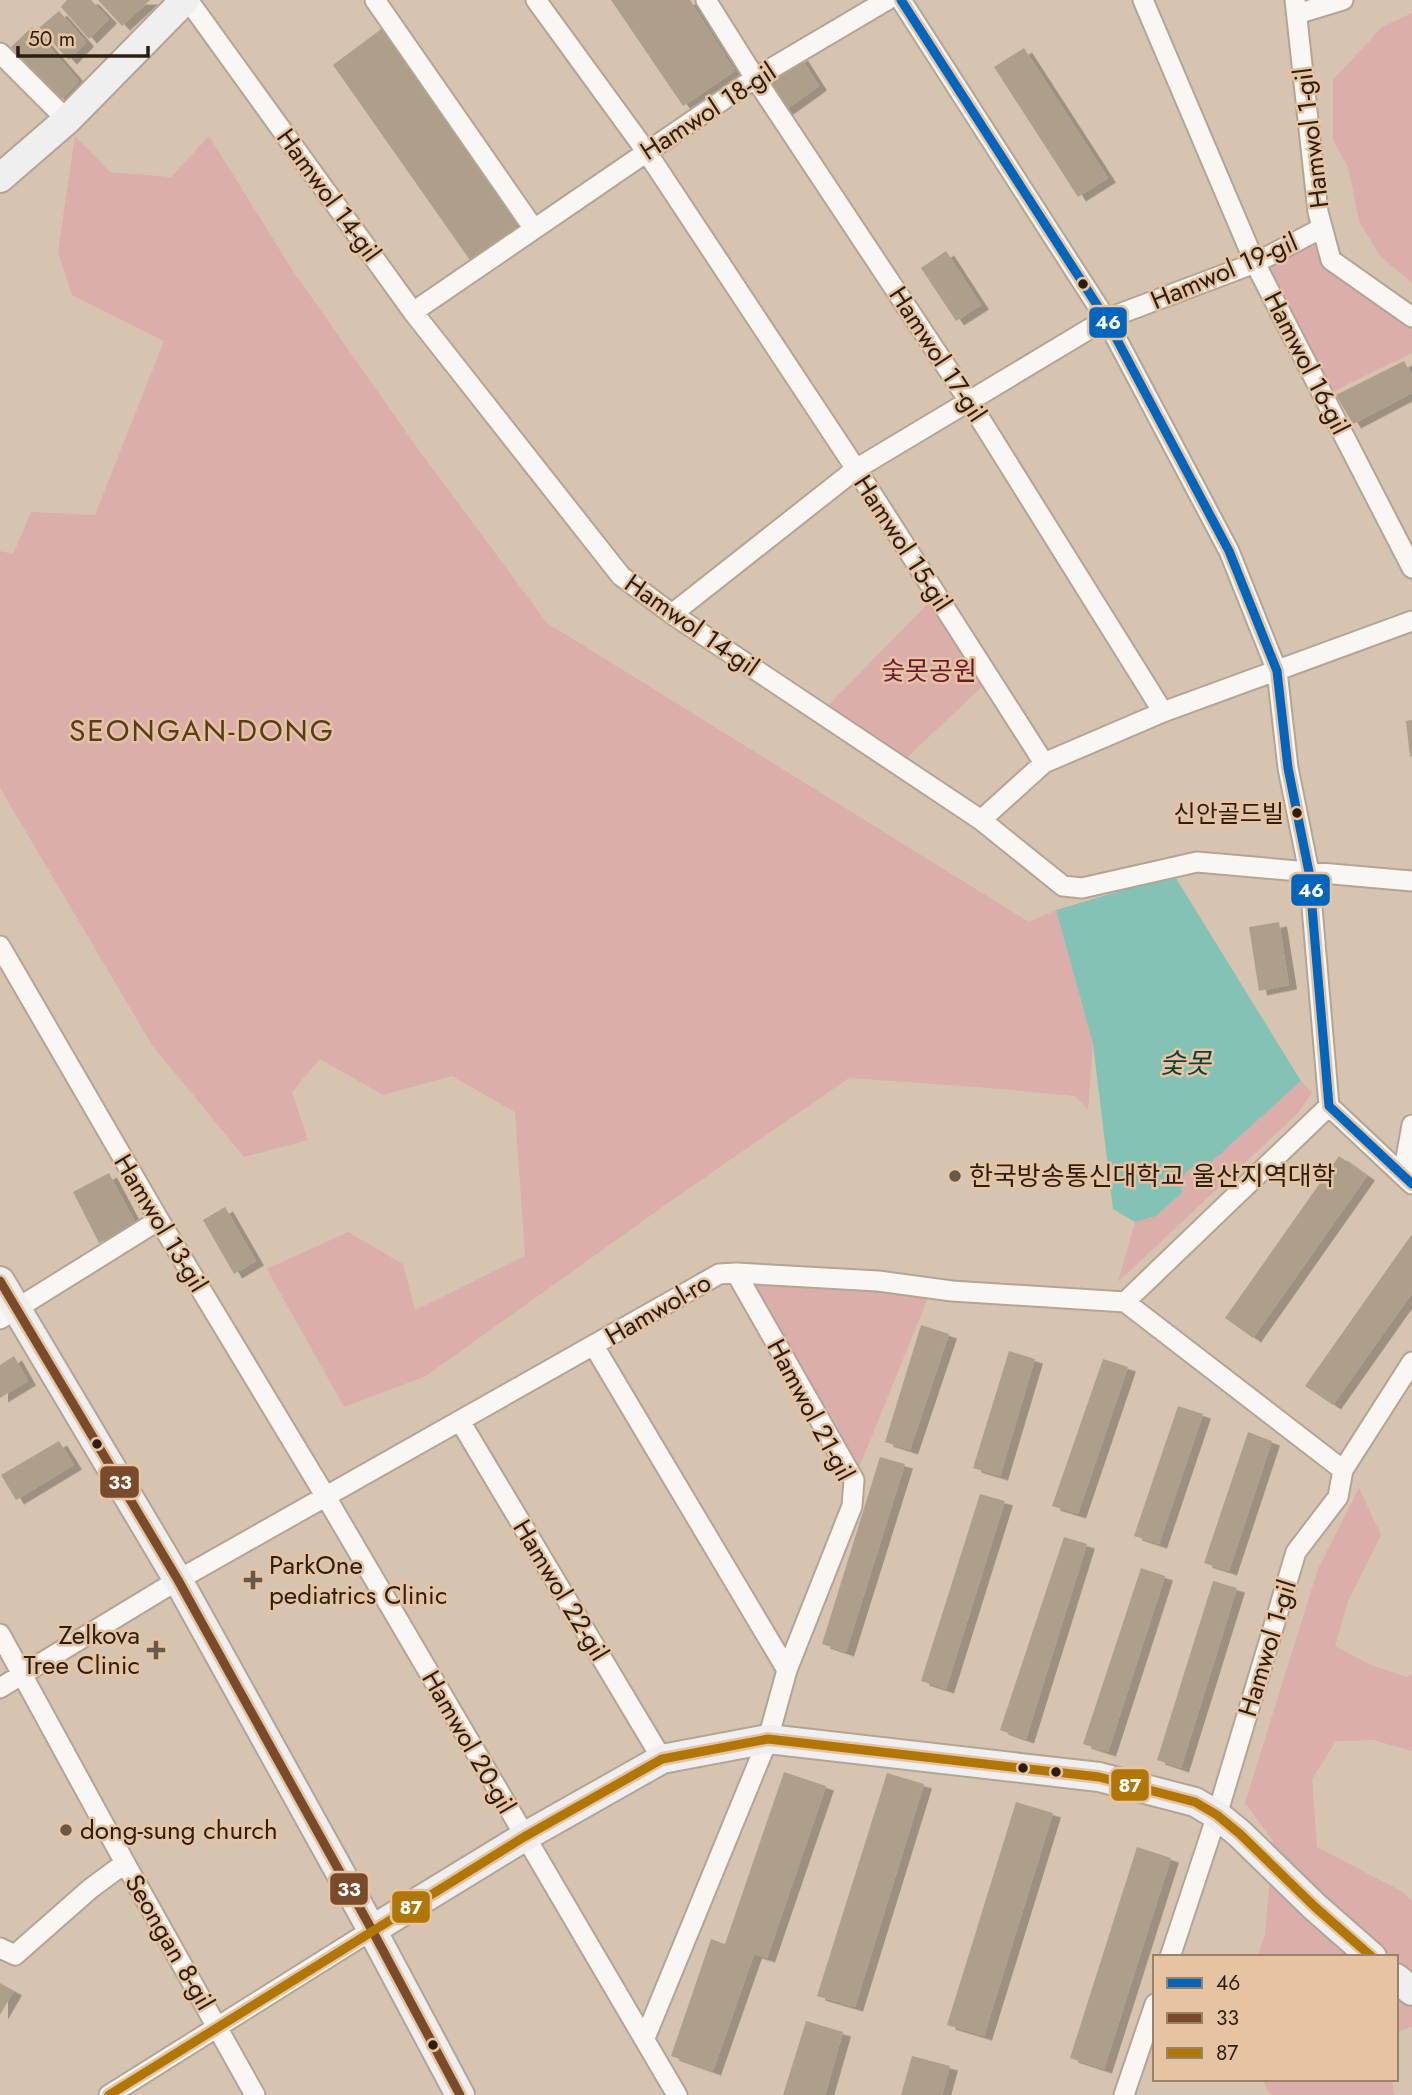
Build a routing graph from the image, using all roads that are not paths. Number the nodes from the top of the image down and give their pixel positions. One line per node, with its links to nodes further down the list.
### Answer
1 (187, 0): 12 (street); 18 (street, Hamwol 14-gil)
2 (375, 0): 15 (street)
3 (536, 0): 13 (street, Hamwol 15-gil)
4 (706, 0): 11 (street, Hamwol 17-gil)
5 (887, 0): 11 (street, Hamwol 18-gil)
6 (901, 0): 20 (street)
7 (1143, 0): 17 (street, Hamwol 16-gil)
8 (1343, 0): 9 (street)
9 (1296, 7): 16 (street, Hamwol 1-gil)
10 (0, 53): 12 (street)
11 (755, 78): 13 (street, Hamwol 18-gil); 21 (street, Hamwol 17-gil)
12 (67, 120): 14 (street)
13 (646, 152): 15 (street, Hamwol 18-gil); 22 (street, Hamwol 15-gil)
14 (0, 178)
15 (534, 229): 18 (street, Hamwol 18-gil)
16 (1322, 229): 17 (street, Hamwol 19-gil); 19 (street, Hamwol 1-gil)
17 (1255, 264): 20 (street, Hamwol 19-gil); 23 (street, Hamwol 16-gil)
18 (413, 312): 24 (street, Hamwol 14-gil)
19 (1412, 317)
20 (1106, 319): 21 (street, Hamwol 19-gil); 26 (street)
21 (969, 401): 22 (street, Hamwol 19-gil); 27 (street, Hamwol 17-gil)
22 (856, 469): 24 (street, Hamwol 19-gil); 28 (street, Hamwol 15-gil)
23 (1412, 568)
24 (673, 614): 29 (street, Hamwol 14-gil)
25 (1412, 621): 26 (street)
26 (1277, 671): 27 (street); 30 (street)
27 (1163, 712): 28 (street)
28 (1044, 763): 29 (street)
29 (981, 820): 30 (street, Hamwol 14-gil)
30 (1309, 872): 31 (street, Hamwol 14-gil); 33 (street)
31 (1412, 881)
32 (0, 946): 36 (street, Hamwol 13-gil)
33 (1329, 1106): 35 (street); 39 (street)
34 (1412, 1125): 35 (street)
35 (1408, 1180)
36 (159, 1220): 40 (street); 45 (street, Hamwol 13-gil)
37 (736, 1273): 39 (street, Hamwol-ro); 41 (street, Hamwol-ro); 48 (street, Hamwol 21-gil)
38 (0, 1281): 40 (street)
39 (1125, 1302): 44 (street)
40 (8, 1315): 46 (street)
41 (594, 1346): 43 (street, Hamwol-ro); 48 (street)
42 (1412, 1363): 44 (street, Hamwol 1-gil)
43 (460, 1421): 45 (street, Hamwol-ro); 52 (street, Hamwol 22-gil)
44 (1343, 1470): 53 (street, Hamwol 1-gil)
45 (326, 1497): 46 (street, Hamwol-ro); 54 (street, Hamwol 20-gil)
46 (178, 1580): 49 (street, Hamwol-ro); 56 (street)
47 (0, 1634): 49 (street, Seongan 8-gil)
48 (787, 1670): 51 (street, Hamwol 21-gil)
49 (24, 1674): 50 (street, Hamwol-ro); 55 (street, Seongan 8-gil)
50 (0, 1688)
51 (768, 1740): 52 (street); 53 (street); 64 (street, Hamwol 21-gil)
52 (662, 1759): 54 (street)
53 (1217, 1815): 58 (street, Hamwol 1-gil); 59 (street)
54 (524, 1837): 56 (street); 64 (street, Hamwol 20-gil)
55 (125, 1863): 57 (street, Seongan 8-gil); 63 (street, Seongan 8-gil)
56 (372, 1930): 63 (street); 67 (street)
57 (0, 1948)
58 (1171, 1955)
59 (1370, 1955)
60 (1398, 1980): 61 (street)
61 (1412, 1991)
62 (1153, 2010): 69 (street)
63 (218, 2026): 65 (street); 66 (street, Seongan 8-gil)
64 (645, 2038): 68 (street, Hamwol 20-gil)
65 (109, 2095)
66 (255, 2095)
67 (460, 2095)
68 (677, 2095)
69 (1125, 2095)

